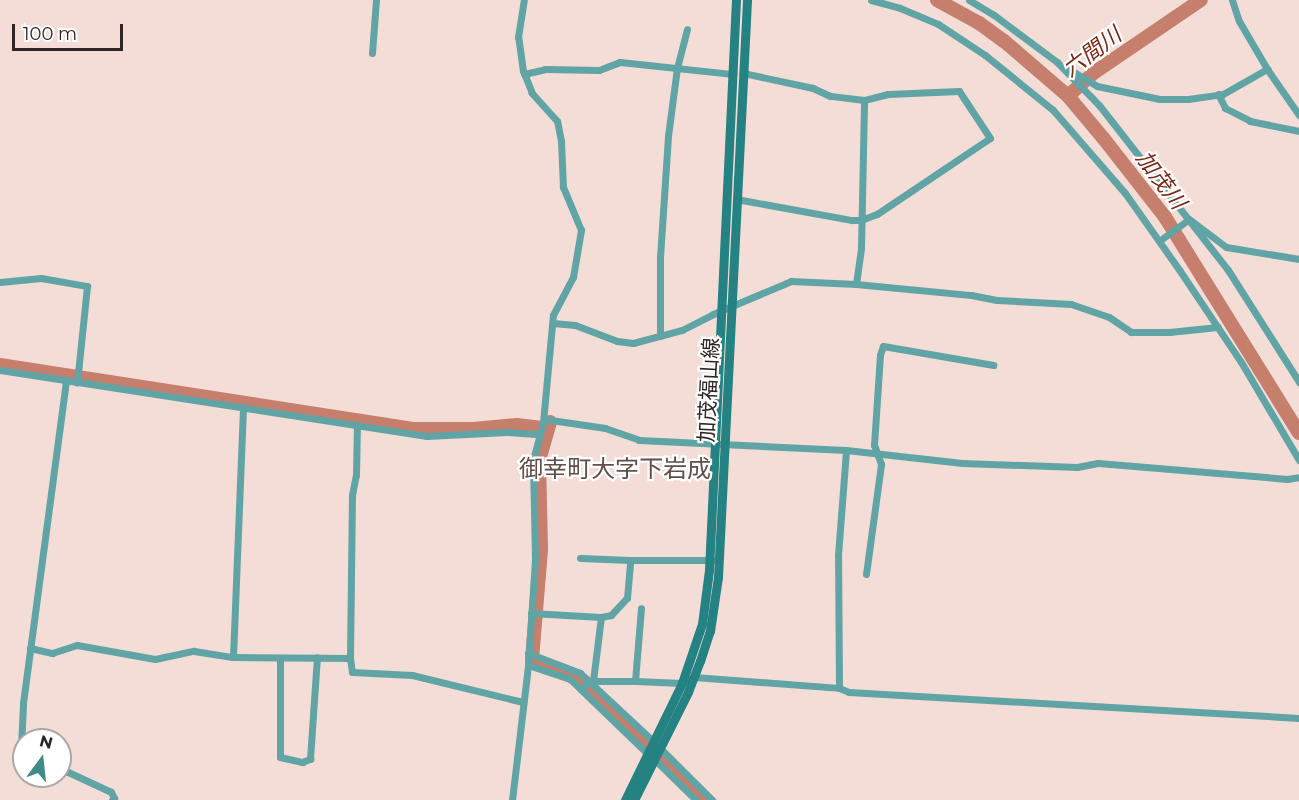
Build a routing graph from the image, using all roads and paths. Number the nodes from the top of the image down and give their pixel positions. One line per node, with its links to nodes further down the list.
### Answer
1 (376, 0): 9 (street)
2 (524, 0): 14 (street)
3 (736, 0): 15 (main road, 加茂福山線)
4 (747, 0): 13 (main road, 加茂福山線)
5 (872, 0): 23 (street)
6 (969, 0): 10 (street)
7 (1232, 0): 12 (street)
8 (687, 29): 11 (street)
9 (372, 53)
10 (1057, 62): 16 (street); 21 (street)
11 (677, 68): 14 (street); 15 (street); 30 (street)
12 (1267, 69): 16 (street); 18 (street)
13 (743, 73): 17 (street); 20 (main road, 加茂福山線)
14 (524, 74): 28 (street)
15 (732, 74): 27 (main road, 加茂福山線)
16 (1218, 94): 19 (street)
17 (864, 100): 22 (street); 22 (street)
18 (1299, 115)
19 (1299, 131)
20 (736, 199): 22 (street); 27 (main road, 加茂福山線)
21 (1189, 219): 23 (street); 24 (street); 35 (street)
22 (861, 220): 26 (street)
23 (1159, 242): 29 (street)
24 (1299, 259)
25 (0, 282): 34 (street)
26 (855, 284): 27 (street); 29 (street)
27 (727, 308): 30 (street); 39 (main road, 加茂福山線)
28 (553, 323): 30 (street); 38 (street)
29 (1218, 327): 42 (street)
30 (660, 336)
31 (993, 365): 41 (street)
32 (0, 370): 33 (street)
33 (66, 380): 34 (street); 51 (street)
34 (77, 382): 36 (street)
35 (1299, 382)
36 (243, 408): 37 (street); 53 (street)
37 (357, 425): 38 (street); 56 (street)
38 (542, 427): 39 (street); 49 (street)
39 (720, 443): 40 (street); 46 (main road, 加茂福山線)
40 (846, 450): 41 (street); 62 (street)
41 (878, 454): 43 (street); 47 (street)
42 (1299, 460)
43 (1299, 477)
44 (580, 558): 45 (street)
45 (630, 560): 46 (street); 50 (street)
46 (714, 560): 58 (main road, 加茂福山線); 61 (main road, 加茂福山線)
47 (866, 574)
48 (641, 608): 59 (street)
49 (534, 613): 50 (street); 52 (street)
50 (601, 617): 60 (street)
51 (30, 648): 53 (street); 65 (street)
52 (531, 654): 57 (street); 60 (street)
53 (233, 657): 55 (street)
54 (317, 657): 55 (street); 55 (street); 56 (street)
55 (280, 658)
56 (350, 658): 63 (street)
57 (528, 665): 60 (street); 63 (street)
58 (694, 677): 61 (street); 62 (street); 66 (main road, 加茂福山線)
59 (634, 681): 60 (street); 61 (street)
60 (587, 684): 66 (street); 66 (street)
61 (682, 684): 66 (main road, 加茂福山線)
62 (839, 688): 64 (street)
63 (524, 702): 69 (street)
64 (1299, 718)
65 (23, 728)
66 (654, 751): 70 (main road, 加茂福山線); 71 (main road, 加茂福山線); 72 (street); 73 (street)
67 (72, 774): 68 (street)
68 (112, 800)
69 (512, 800)
70 (625, 800)
71 (634, 800)
72 (696, 800)
73 (712, 800)

